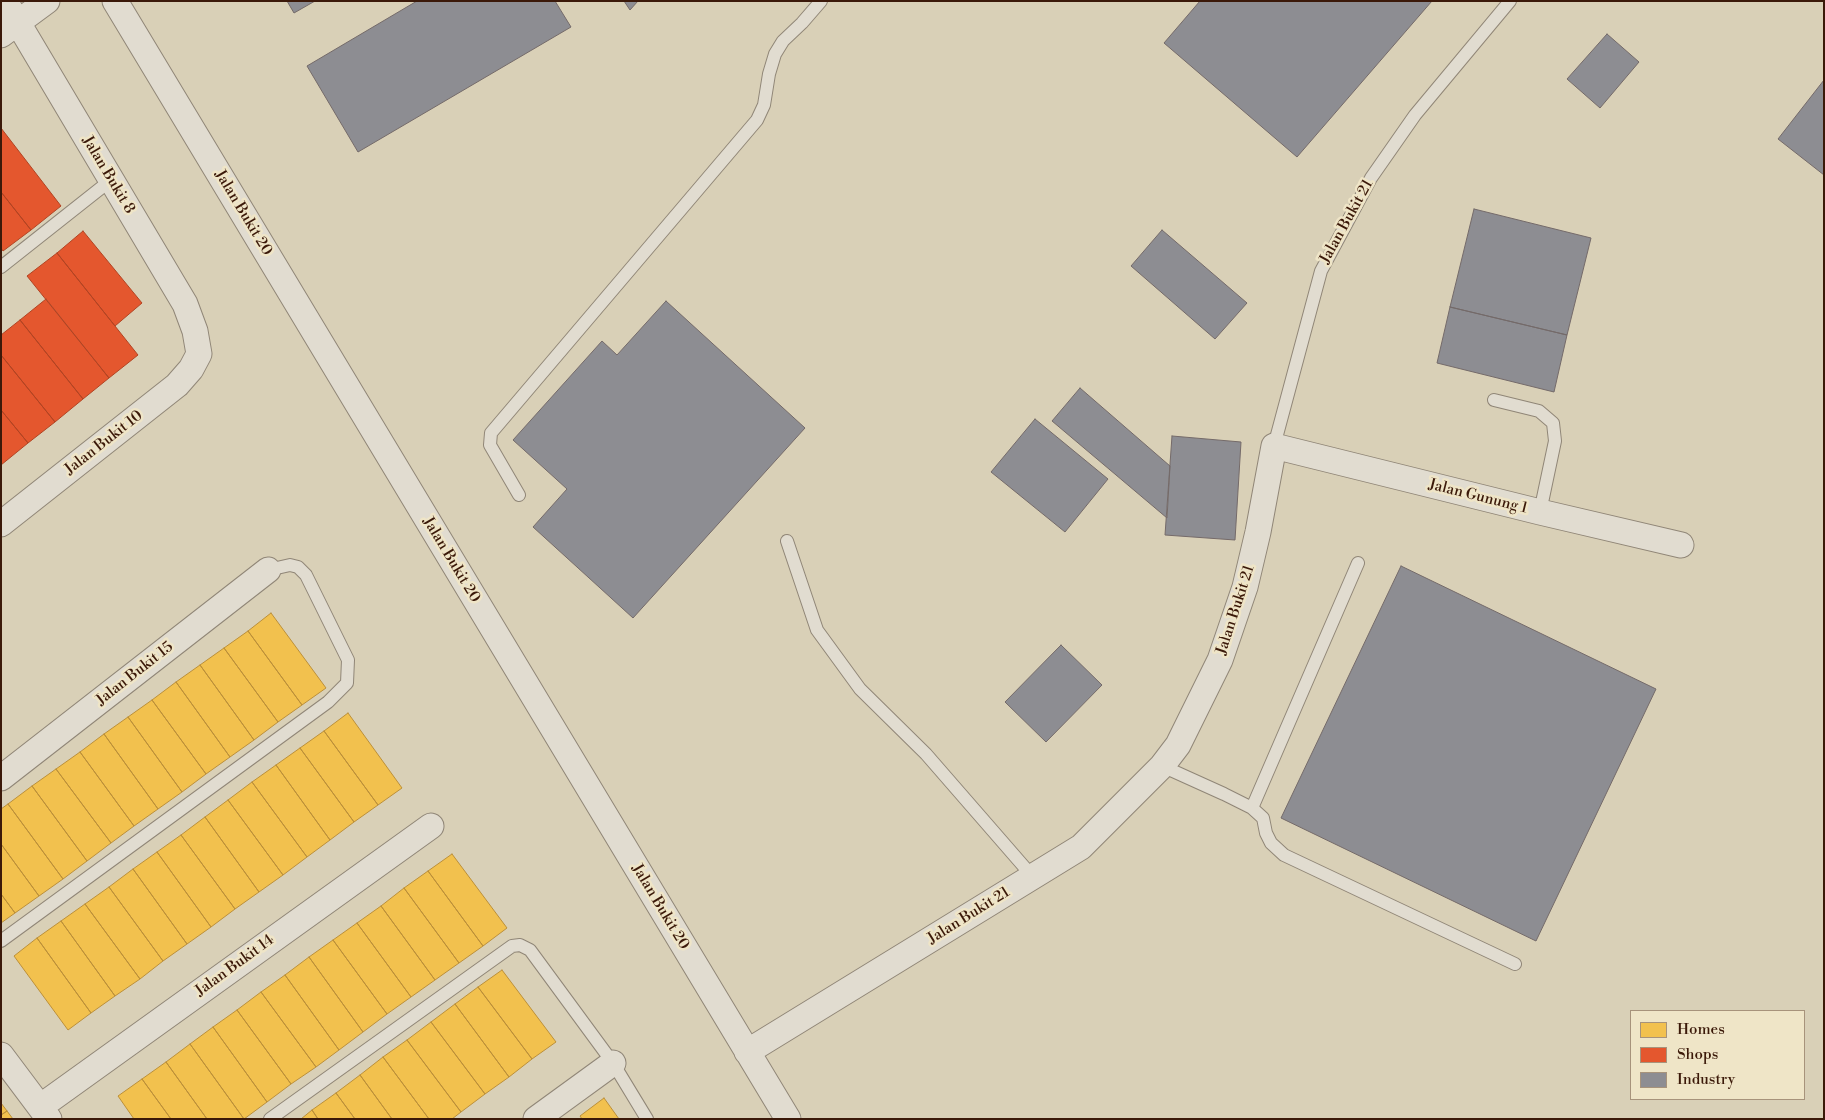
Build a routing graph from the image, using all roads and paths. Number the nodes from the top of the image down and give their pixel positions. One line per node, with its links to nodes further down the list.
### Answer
1 (5, 1): 6 (street, Jalan Bukit 8)
2 (47, 1): 6 (street)
3 (115, 1): 26 (street, Jalan Bukit 20)
4 (821, 1): 12 (lane)
5 (1510, 1): 11 (lane, Jalan Bukit 21)
6 (9, 29): 7 (street, Jalan Bukit 8)
7 (110, 180): 8 (lane); 9 (street, Jalan Bukit 8)
8 (1, 267)
9 (199, 354): 14 (street, Jalan Bukit 10)
10 (1494, 400): 13 (lane)
11 (1274, 446): 13 (street, Jalan Gunung 1); 19 (street, Jalan Bukit 21)
12 (519, 495)
13 (1540, 512): 16 (street, Jalan Gunung 1)
14 (1, 524)
15 (787, 541): 23 (lane)
16 (1681, 545)
17 (1358, 563): 21 (lane)
18 (268, 570): 20 (street, Jalan Bukit 15); 24 (lane)
19 (1162, 766): 21 (lane); 23 (street, Jalan Bukit 21)
20 (1, 778)
21 (1252, 808): 25 (lane)
22 (431, 826): 29 (street, Jalan Bukit 14)
23 (1033, 877): 26 (street, Jalan Bukit 21)
24 (1, 941)
25 (1515, 964)
26 (747, 1052): 33 (street, Jalan Bukit 20)
27 (1, 1055): 29 (street)
28 (613, 1062): 30 (lane); 31 (street); 32 (lane)
29 (44, 1113)
30 (270, 1119)
31 (536, 1119)
32 (647, 1119)
33 (788, 1119)

